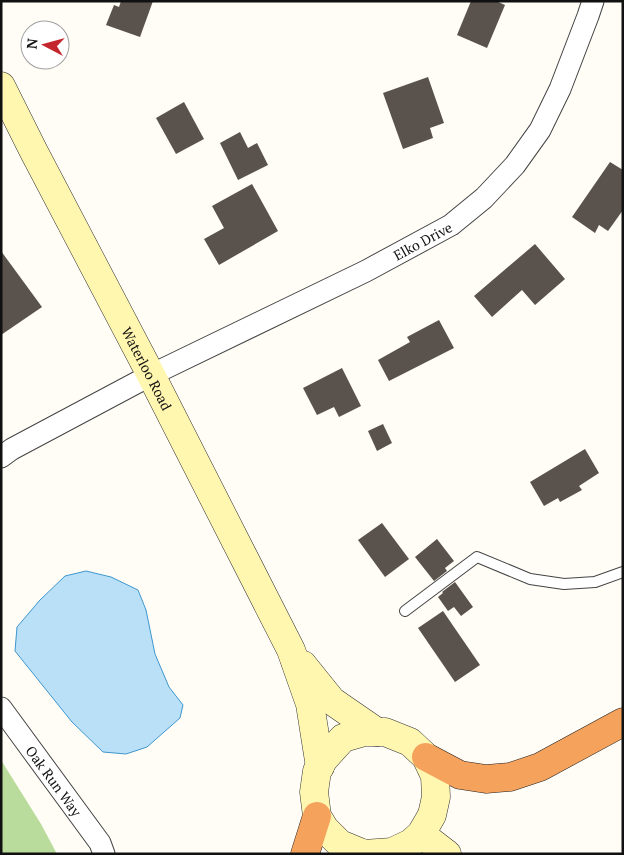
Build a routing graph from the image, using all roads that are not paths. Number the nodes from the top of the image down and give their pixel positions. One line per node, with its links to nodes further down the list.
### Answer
1 (593, 1): 3 (street, Elko Drive)
2 (1, 86): 3 (main road, Waterloo Road)
3 (151, 375): 4 (street); 7 (main road, Waterloo Road)
4 (1, 457)
5 (623, 572): 6 (lane)
6 (405, 611)
7 (291, 650): 10 (main road, Waterloo Road); 12 (main road, Waterloo Road)
8 (1, 708): 15 (street, Oak Run Way)
9 (623, 722): 11 (highway)
10 (377, 732): 11 (main road); 12 (main road)
11 (426, 757): 14 (main road)
12 (320, 767): 13 (main road)
13 (317, 816): 16 (highway); 17 (main road)
14 (421, 834): 17 (main road); 18 (main road)
15 (104, 854)
16 (305, 854)
17 (364, 854)
18 (447, 854)

